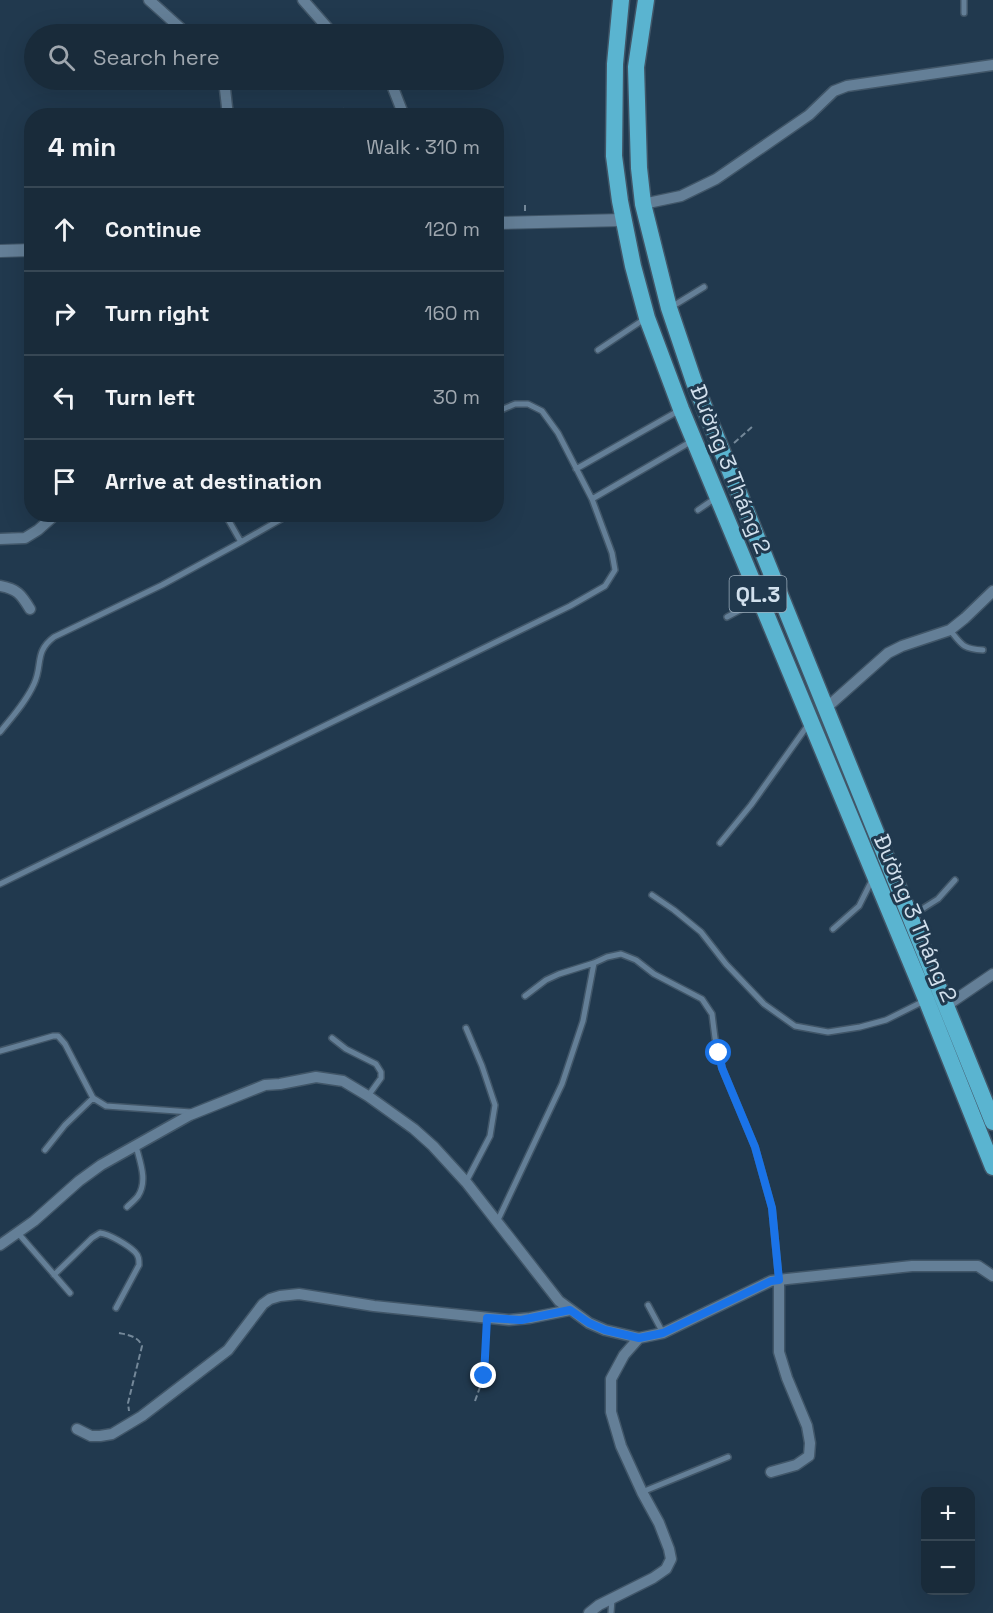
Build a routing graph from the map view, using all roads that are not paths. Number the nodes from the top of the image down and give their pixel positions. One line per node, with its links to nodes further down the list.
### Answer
1 (149, 0): 7 (street)
2 (303, 0): 8 (street)
3 (621, 0): 14 (highway, Đường 3 Tháng 2 / QL.3)
4 (645, 0): 15 (highway, Đường 3 Tháng 2 / QL.3)
5 (964, 0): 6 (lane)
6 (964, 13)
7 (176, 24)
8 (324, 24)
9 (993, 65): 15 (street)
10 (225, 90): 12 (street)
11 (394, 90): 13 (street)
12 (227, 108)
13 (401, 108)
14 (620, 201): 15 (highway); 16 (highway, Đường 3 Tháng 2 / QL.3)
15 (643, 204): 21 (highway, Đường 3 Tháng 2 / QL.3)
16 (623, 220): 17 (street); 22 (highway, Đường 3 Tháng 2 / QL.3)
17 (504, 223)
18 (24, 250): 19 (street)
19 (0, 251)
20 (704, 287): 21 (lane)
21 (669, 308): 43 (highway, Đường 3 Tháng 2 / QL.3)
22 (647, 318): 23 (lane); 25 (highway, Đường 3 Tháng 2 / QL.3)
23 (598, 350)
24 (504, 409): 27 (lane)
25 (681, 409): 26 (highway, Đường 3 Tháng 2 / QL.3); 27 (lane)
26 (694, 440): 28 (highway, Đường 3 Tháng 2 / QL.3); 29 (lane)
27 (576, 469): 29 (lane)
28 (718, 496): 30 (lane); 38 (highway, Đường 3 Tháng 2 / QL.3)
29 (592, 499): 49 (lane)
30 (698, 510)
31 (47, 522): 34 (street)
32 (230, 522): 35 (lane)
33 (276, 522): 35 (lane)
34 (0, 539)
35 (241, 542): 45 (lane)
36 (0, 586): 39 (street)
37 (993, 591): 41 (street)
38 (761, 600): 40 (lane); 44 (highway, Đường 3 Tháng 2 / QL.3)
39 (30, 609)
40 (727, 617)
41 (950, 630): 42 (lane); 43 (street)
42 (983, 650)
43 (825, 709): 51 (highway, Đường 3 Tháng 2 / QL.3)
44 (811, 721): 46 (lane); 47 (highway, Đường 3 Tháng 2 / QL.3)
45 (0, 732)
46 (720, 843)
47 (874, 876): 52 (lane); 56 (highway, Đường 3 Tháng 2 / QL.3)
48 (955, 880): 51 (lane)
49 (0, 884)
50 (652, 895): 56 (lane)
51 (910, 917): 57 (highway, Đường 3 Tháng 2 / QL.3)
52 (832, 929)
53 (594, 963): 55 (lane); 70 (lane); 75 (lane)
54 (993, 974): 57 (street)
55 (525, 996)
56 (926, 999): 57 (lane); 67 (highway, Đường 3 Tháng 2 / QL.3)
57 (945, 1002): 64 (highway, Đường 3 Tháng 2 / QL.3)
58 (466, 1028): 68 (lane)
59 (332, 1038): 61 (lane)
60 (0, 1051): 62 (lane)
61 (368, 1096): 63 (street); 68 (street)
62 (93, 1098): 63 (lane); 66 (lane)
63 (195, 1112): 65 (street)
64 (993, 1122)
65 (136, 1145): 69 (lane); 71 (street)
66 (45, 1150)
67 (993, 1167)
68 (466, 1182): 70 (street)
69 (127, 1207)
70 (497, 1222): 79 (street)
71 (18, 1233): 72 (street); 73 (lane)
72 (0, 1245)
73 (54, 1275): 76 (lane); 78 (lane)
74 (993, 1276): 75 (street)
75 (779, 1280): 80 (street); 84 (street)
76 (70, 1293)
77 (648, 1305): 80 (lane)
78 (116, 1308)
79 (570, 1310): 81 (street); 82 (street)
80 (663, 1333): 81 (street)
81 (639, 1338): 85 (street)
82 (77, 1430)
83 (728, 1457): 85 (lane)
84 (771, 1472)
85 (642, 1492): 86 (street)
86 (612, 1598): 87 (street); 88 (lane)
87 (589, 1613)
88 (611, 1613)

